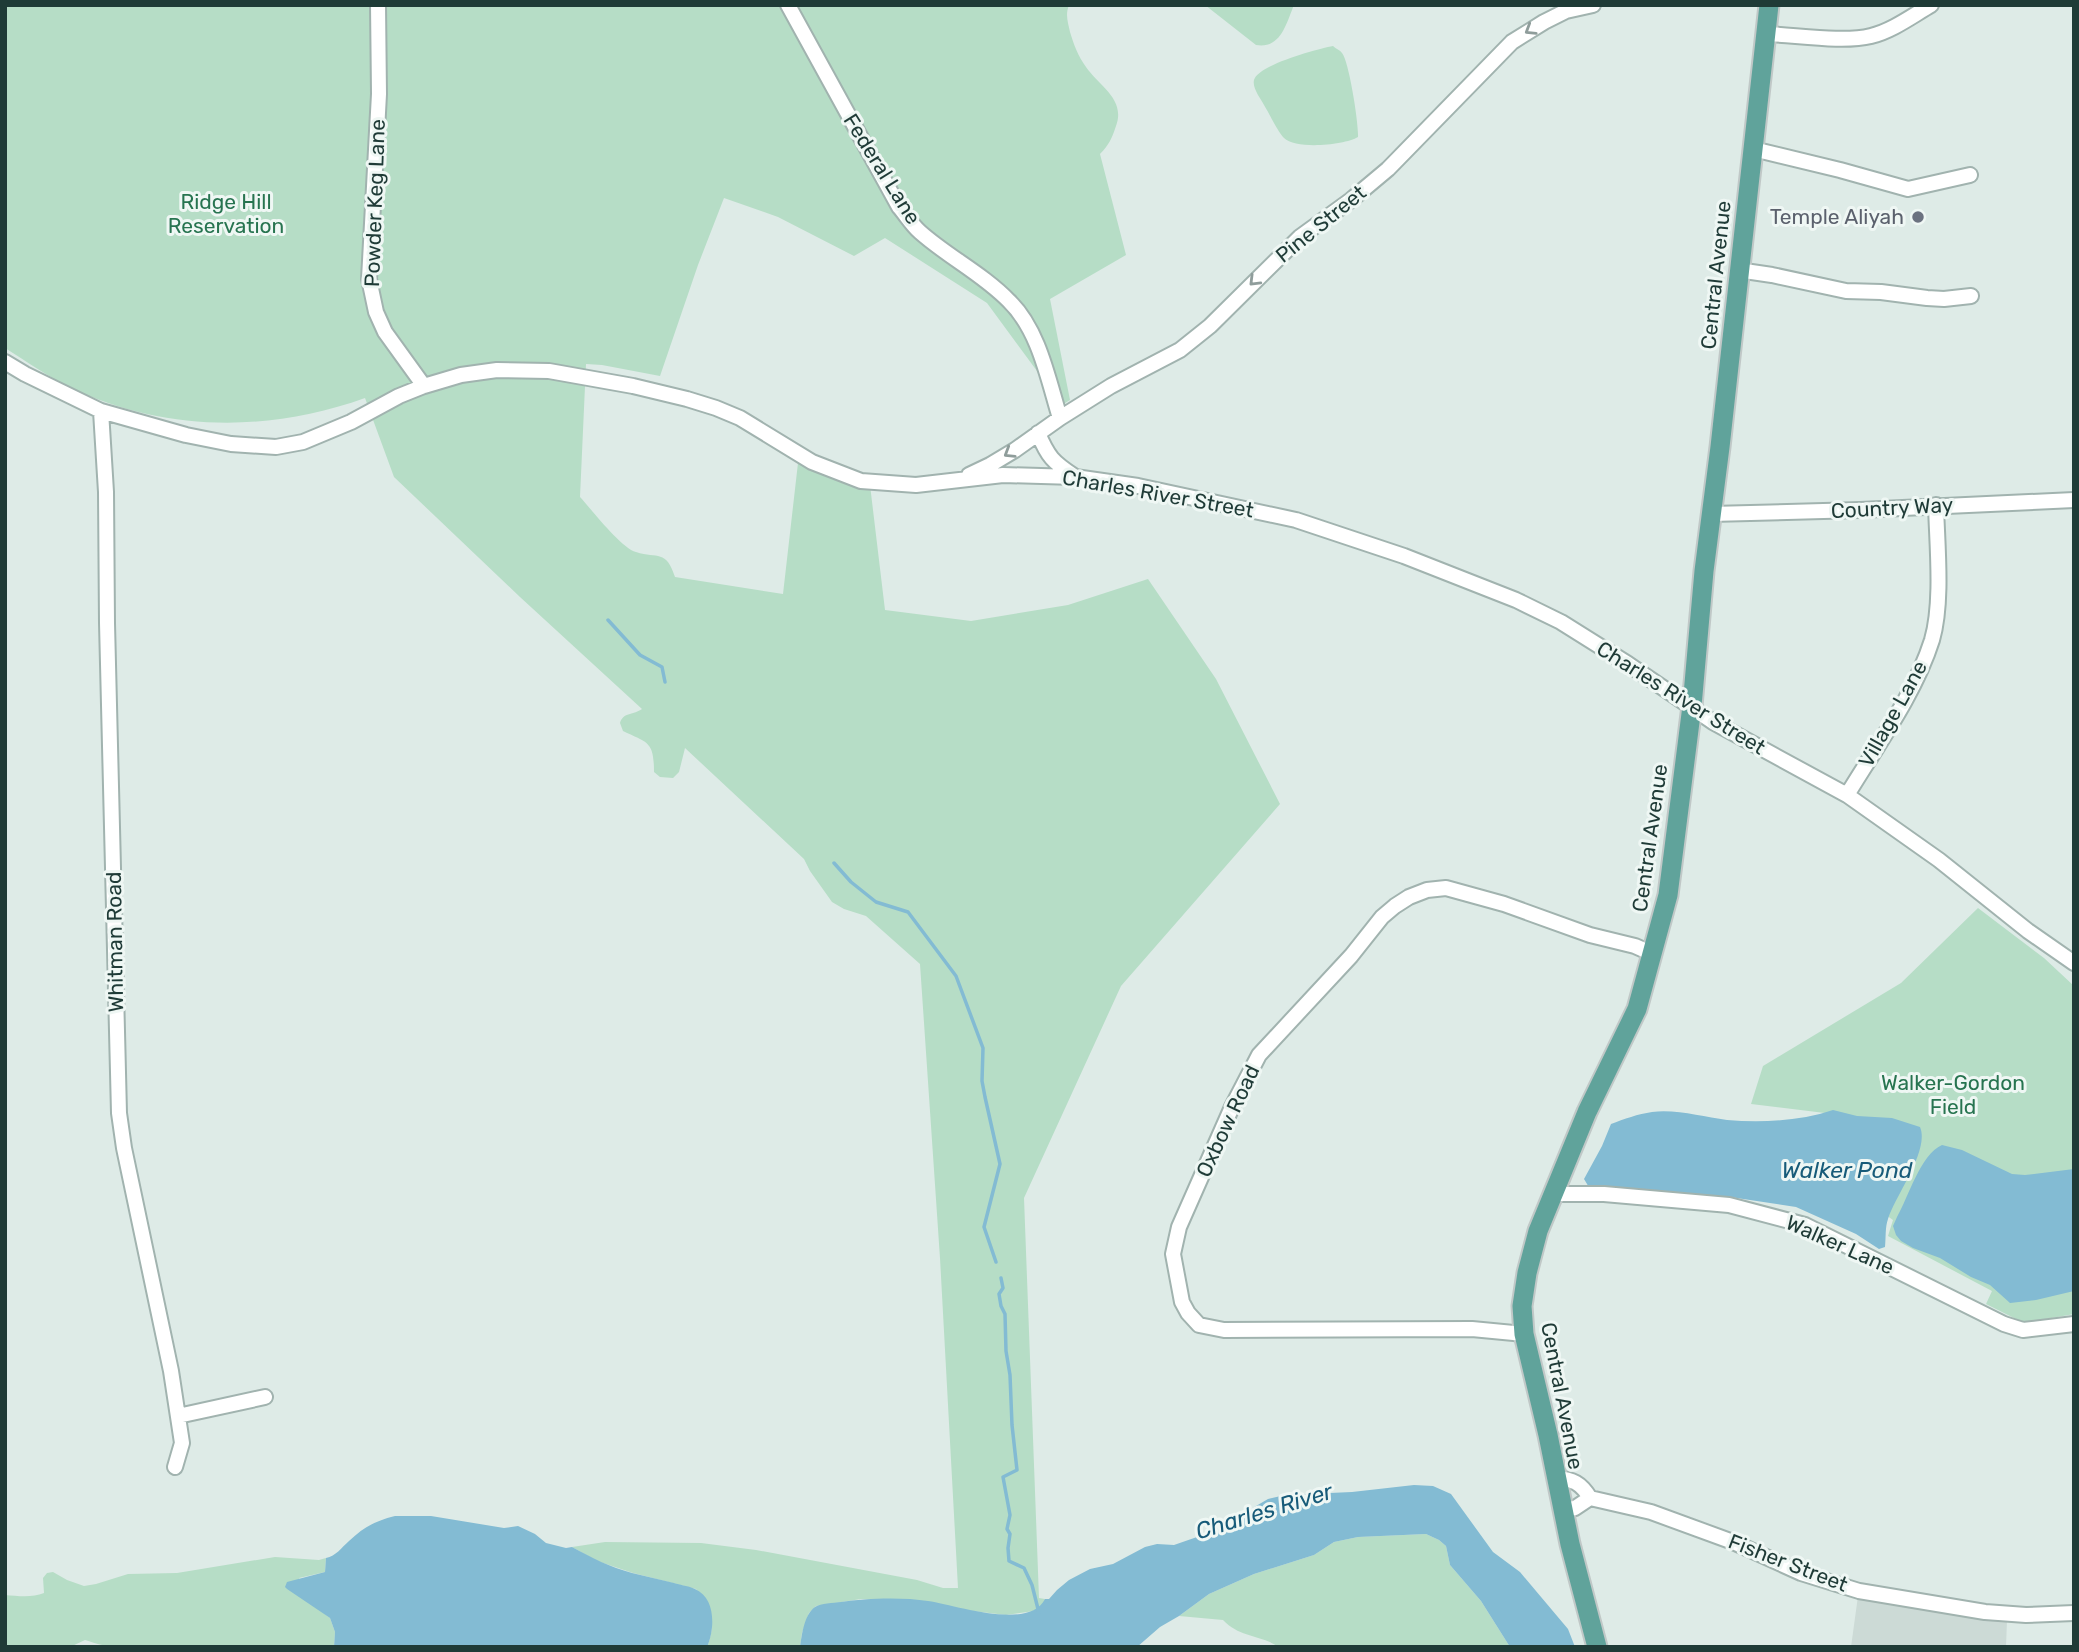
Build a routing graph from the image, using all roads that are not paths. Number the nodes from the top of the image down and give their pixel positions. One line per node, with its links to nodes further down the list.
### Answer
1 (378, 5): 12 (street, Powder Keg Lane)
2 (788, 5): 14 (street, Federal Lane)
3 (1593, 5): 14 (street, Pine Street, one-way to 14)
4 (1769, 5): 6 (main road, Central Avenue)
5 (1931, 5): 6 (street)
6 (1766, 34): 7 (main road, Central Avenue)
7 (1753, 149): 8 (street); 9 (main road, Central Avenue)
8 (1970, 175)
9 (1738, 270): 10 (street); 20 (main road, Central Avenue)
10 (1971, 296)
11 (5, 362): 13 (street, Charles River Street)
12 (424, 386): 13 (street, Charles River Street); 17 (street, Charles River Street)
13 (101, 411): 29 (street, Whitman Road)
14 (1060, 418): 15 (street, Pine Street)
15 (1038, 433): 16 (street); 17 (street, Pine Street, one-way to 17)
16 (1075, 477): 17 (street, Charles River Street); 21 (street, Charles River Street)
17 (958, 480)
18 (2074, 500): 19 (street, Country Way)
19 (1936, 505): 20 (street, Country Way); 22 (street, Village Lane)
20 (1711, 514): 21 (main road, Central Avenue)
21 (1692, 706): 22 (street, Charles River Street); 23 (main road, Central Avenue)
22 (1847, 795): 24 (street, Charles River Street)
23 (1653, 954): 25 (main road, Central Avenue); 27 (street, Oxbow Road)
24 (2074, 962)
25 (1553, 1194): 26 (street, Walker Lane); 27 (main road, Central Avenue)
26 (2074, 1324)
27 (1524, 1334): 31 (main road, Central Avenue)
28 (265, 1397): 29 (street)
29 (178, 1416): 30 (street, Whitman Road)
30 (174, 1467)
31 (1555, 1478): 32 (street, Fisher Street); 33 (main road, Central Avenue)
32 (1590, 1498): 33 (street); 34 (street, Fisher Street)
33 (1563, 1510): 35 (main road, Central Avenue)
34 (2074, 1613)
35 (1597, 1647)

